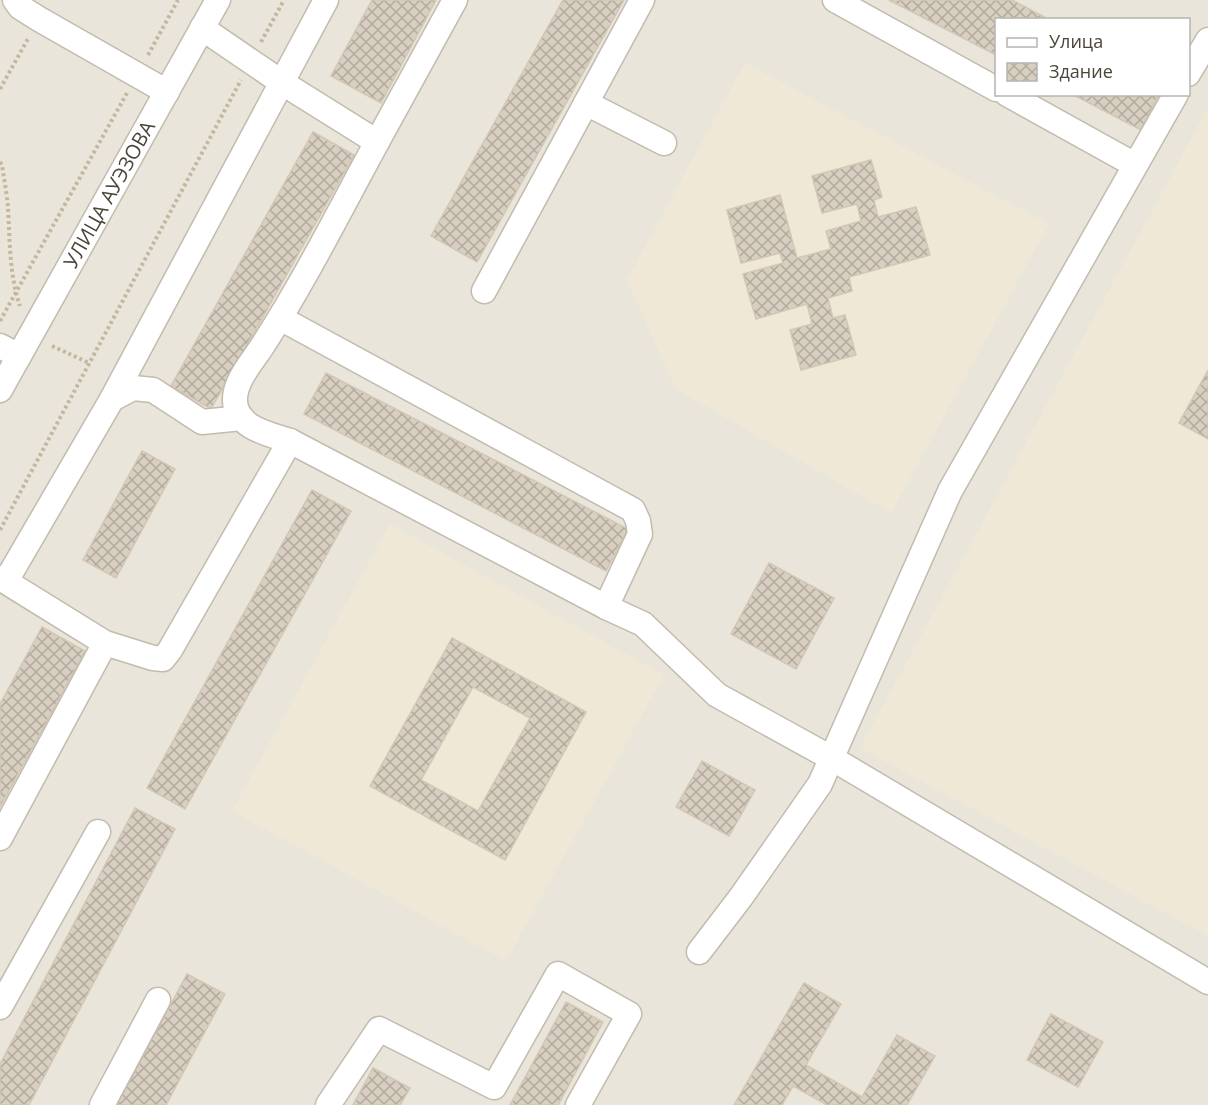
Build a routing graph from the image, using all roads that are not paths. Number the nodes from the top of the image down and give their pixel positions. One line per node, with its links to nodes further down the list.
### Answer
1 (15, 0): 12 (street)
2 (218, 0): 7 (street, УЛИЦА АУЭЗОВА)
3 (326, 0): 10 (street)
4 (455, 0): 16 (street)
5 (642, 0): 15 (street)
6 (835, 0): 11 (street)
7 (202, 28): 10 (street); 12 (street, УЛИЦА АУЭЗОВА)
8 (1208, 40): 9 (street)
9 (1190, 71)
10 (281, 82): 16 (street); 23 (street)
11 (995, 88)
12 (167, 92): 21 (street, УЛИЦА АУЭЗОВА)
13 (1011, 96): 18 (street)
14 (1175, 96): 18 (street)
15 (586, 103): 17 (street); 19 (street)
16 (377, 142): 20 (street)
17 (664, 143)
18 (1135, 165): 29 (street)
19 (484, 291)
20 (280, 318): 24 (street); 27 (street)
21 (16, 346): 22 (street, УЛИЦА АУЭЗОВА)
22 (0, 390)
23 (112, 399): 24 (street); 26 (street)
24 (242, 418): 25 (street)
25 (290, 441): 27 (street); 28 (street)
26 (3, 580): 28 (street)
27 (606, 607): 29 (street)
28 (105, 643): 31 (street)
29 (832, 759): 32 (street); 33 (street)
30 (98, 832): 35 (street)
31 (0, 838)
32 (699, 952)
33 (1208, 982)
34 (158, 1000): 36 (street)
35 (0, 1007)
36 (102, 1105)
37 (328, 1105): 38 (street)
38 (579, 1105)

